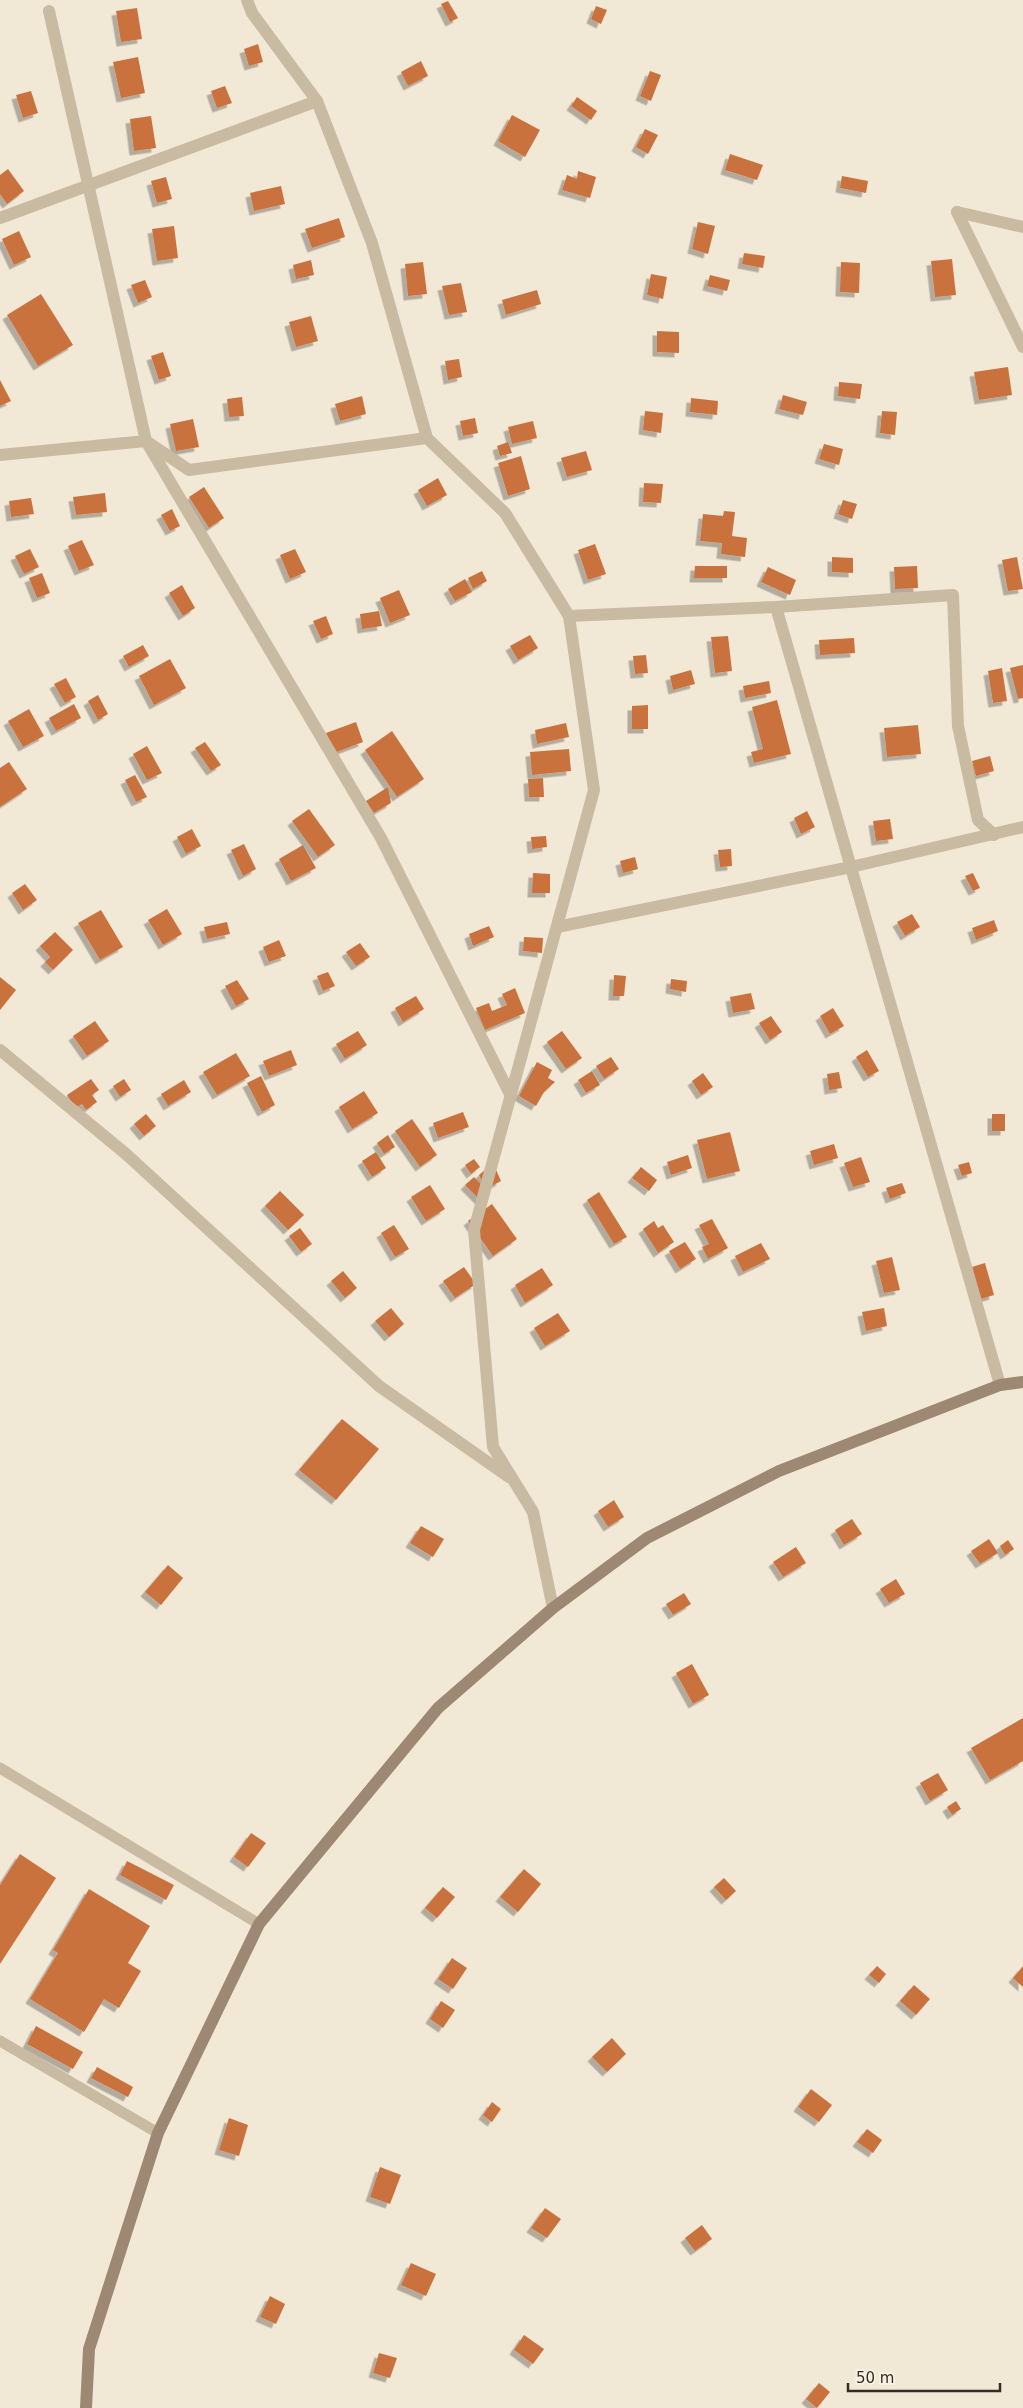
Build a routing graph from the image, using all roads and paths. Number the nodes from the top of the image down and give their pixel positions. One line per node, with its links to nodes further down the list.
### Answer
1 (247, 0): 3 (street)
2 (49, 12): 4 (street)
3 (317, 101): 4 (street); 8 (street)
4 (88, 185): 5 (street); 9 (street)
5 (0, 218)
6 (1023, 227): 7 (street)
7 (1023, 347)
8 (427, 438): 9 (street); 12 (street)
9 (146, 441): 10 (street); 18 (street)
10 (0, 455)
11 (776, 607): 12 (street); 14 (street); 15 (street)
12 (569, 616): 16 (street)
13 (1023, 827): 14 (street)
14 (994, 835): 15 (street)
15 (851, 867): 16 (street); 20 (street)
16 (557, 927): 18 (street)
17 (0, 1050): 21 (street)
18 (511, 1096): 21 (street)
19 (1023, 1382): 20 (main road)
20 (1000, 1385): 22 (main road)
21 (513, 1480): 22 (street)
22 (553, 1608): 24 (main road)
23 (0, 1768): 24 (lane)
24 (259, 1924): 26 (main road)
25 (0, 2041): 26 (lane)
26 (158, 2133): 27 (main road)
27 (86, 2408)

